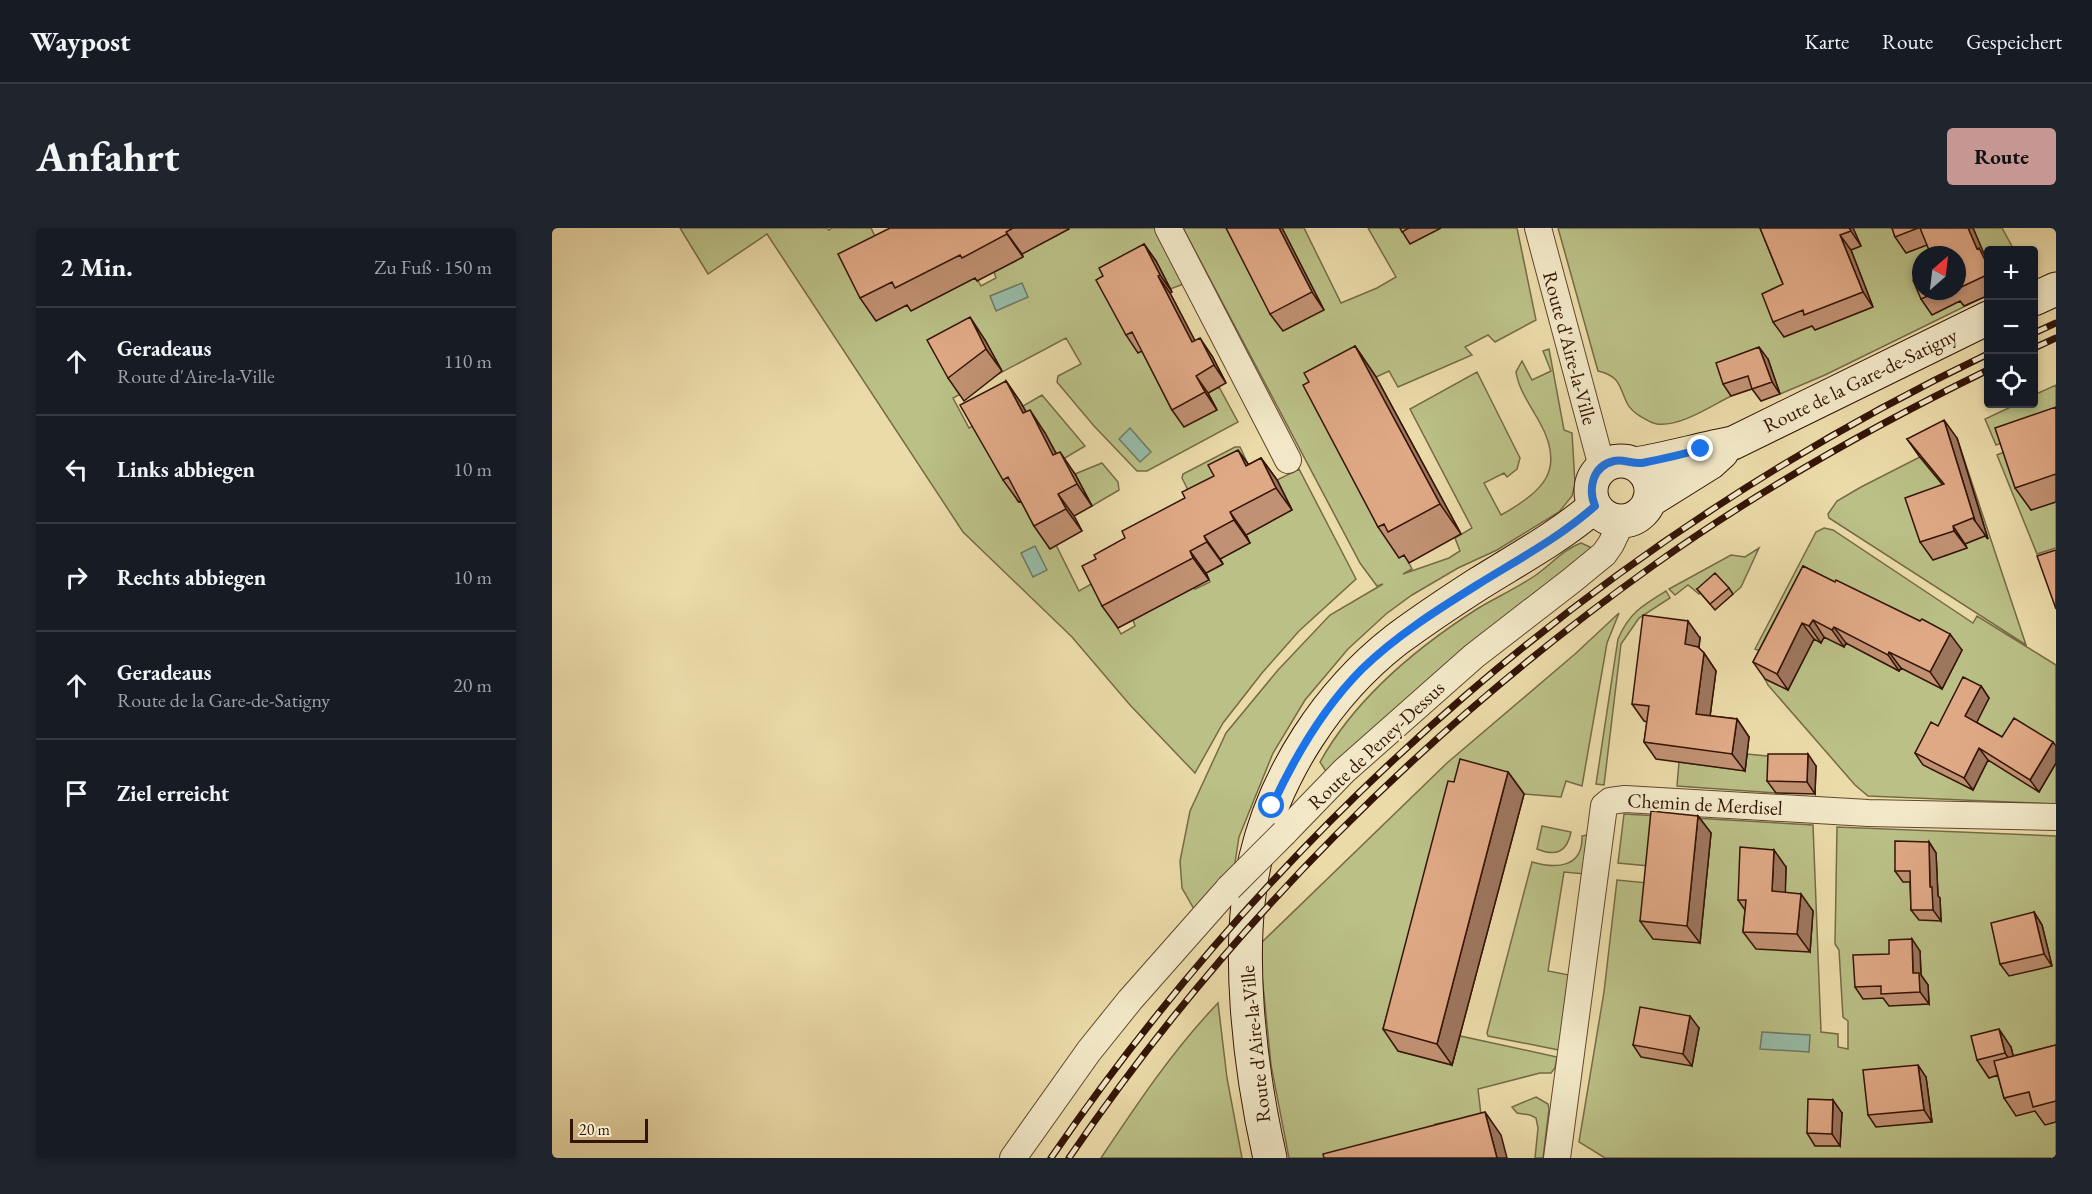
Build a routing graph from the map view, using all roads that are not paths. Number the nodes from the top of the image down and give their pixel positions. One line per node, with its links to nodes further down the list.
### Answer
1 (1168, 228): 7 (street)
2 (1538, 228): 9 (street, Route d'Aire-la-Ville)
3 (2056, 289): 4 (street)
4 (2038, 297)
5 (1984, 320): 6 (street, Route de la Gare-de-Satigny)
6 (1733, 443): 8 (street, Route de la Gare-de-Satigny); 10 (street, Route de la Gare-de-Satigny)
7 (1288, 459)
8 (1635, 464): 9 (street); 10 (street)
9 (1602, 467): 11 (street)
10 (1649, 501): 11 (street)
11 (1608, 513): 13 (street, Route de Peney-Dessus, bridge); 14 (street, Route d'Aire-la-Ville)
12 (2056, 818): 15 (street, Chemin de Merdisel)
13 (1012, 1158)
14 (1270, 1158)
15 (1557, 1158)

